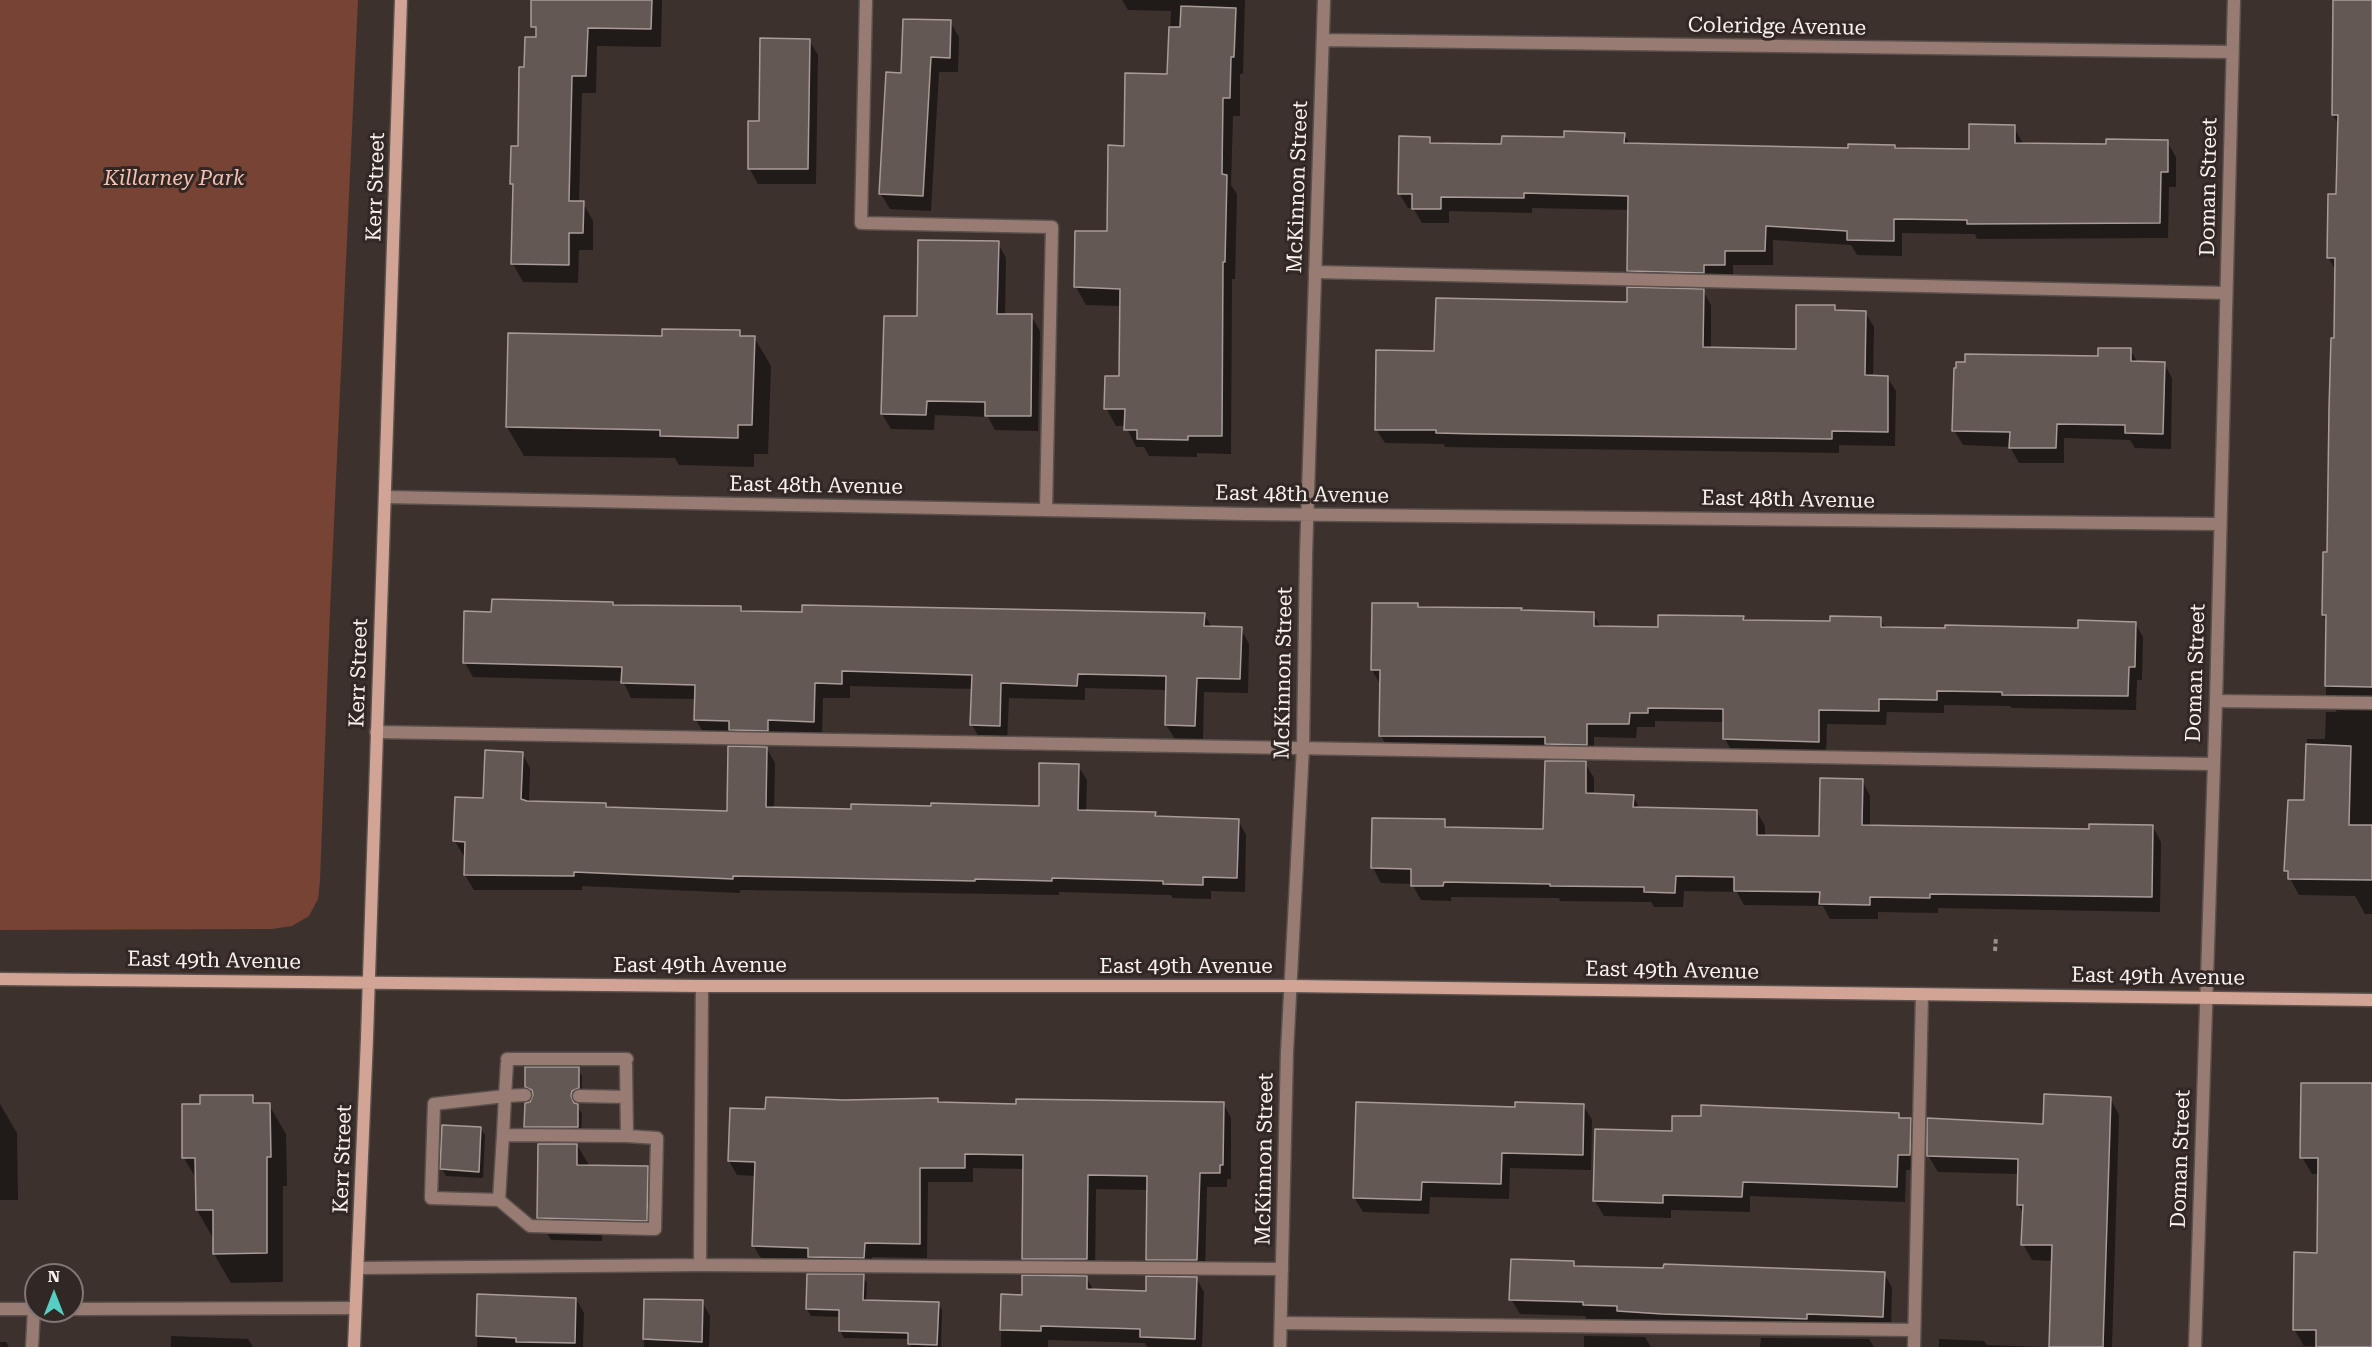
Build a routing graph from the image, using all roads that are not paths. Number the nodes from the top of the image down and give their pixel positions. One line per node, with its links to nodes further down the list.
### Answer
1 (401, 0): 9 (street, Kerr Street)
2 (866, 0): 10 (street)
3 (1324, 0): 5 (street, McKinnon Street)
4 (2234, 0): 6 (street, Doman Street)
5 (1323, 40): 6 (street, Coleridge Avenue); 7 (street, McKinnon Street)
6 (2232, 52): 8 (street, Doman Street)
7 (1315, 272): 8 (street); 11 (street, McKinnon Street)
8 (2226, 293): 12 (street, Doman Street)
9 (385, 497): 10 (street, East 48th Avenue); 15 (street, Kerr Street)
10 (1046, 509): 11 (street, East 48th Avenue)
11 (1307, 514): 12 (street, East 48th Avenue); 16 (street, McKinnon Street)
12 (2219, 524): 13 (street, Doman Street)
13 (2216, 701): 14 (street); 17 (street, Doman Street)
14 (2372, 703)
15 (376, 732): 16 (street); 19 (street, Kerr Street)
16 (1304, 747): 17 (street); 21 (street, McKinnon Street)
17 (2213, 764): 23 (street, Doman Street)
18 (0, 979): 19 (street, East 49th Avenue)
19 (369, 981): 20 (street, East 49th Avenue); 33 (street, Kerr Street)
20 (702, 986): 21 (street, East 49th Avenue); 32 (street)
21 (1291, 986): 22 (street, East 49th Avenue); 34 (street, McKinnon Street)
22 (1922, 994): 23 (street, East 49th Avenue); 41 (street)
23 (2205, 997): 24 (street, East 49th Avenue); 46 (street, Doman Street)
24 (2372, 1000)
25 (525, 1095): 26 (street)
26 (505, 1096): 28 (street); 29 (street); 31 (street)
27 (579, 1096): 28 (street)
28 (626, 1097): 30 (street)
29 (503, 1135): 30 (street); 31 (street)
30 (627, 1136): 31 (street)
31 (499, 1200)
32 (700, 1265): 33 (street); 34 (street)
33 (358, 1268): 35 (street, Kerr Street)
34 (1282, 1269): 40 (street, McKinnon Street)
35 (356, 1308): 38 (street); 43 (street, Kerr Street)
36 (0, 1309): 37 (street)
37 (24, 1309)
38 (84, 1309)
39 (34, 1323): 42 (street)
40 (1281, 1323): 41 (street); 44 (street, McKinnon Street)
41 (1914, 1329): 45 (street)
42 (32, 1347)
43 (354, 1347)
44 (1280, 1347)
45 (1914, 1347)
46 (2195, 1347)

